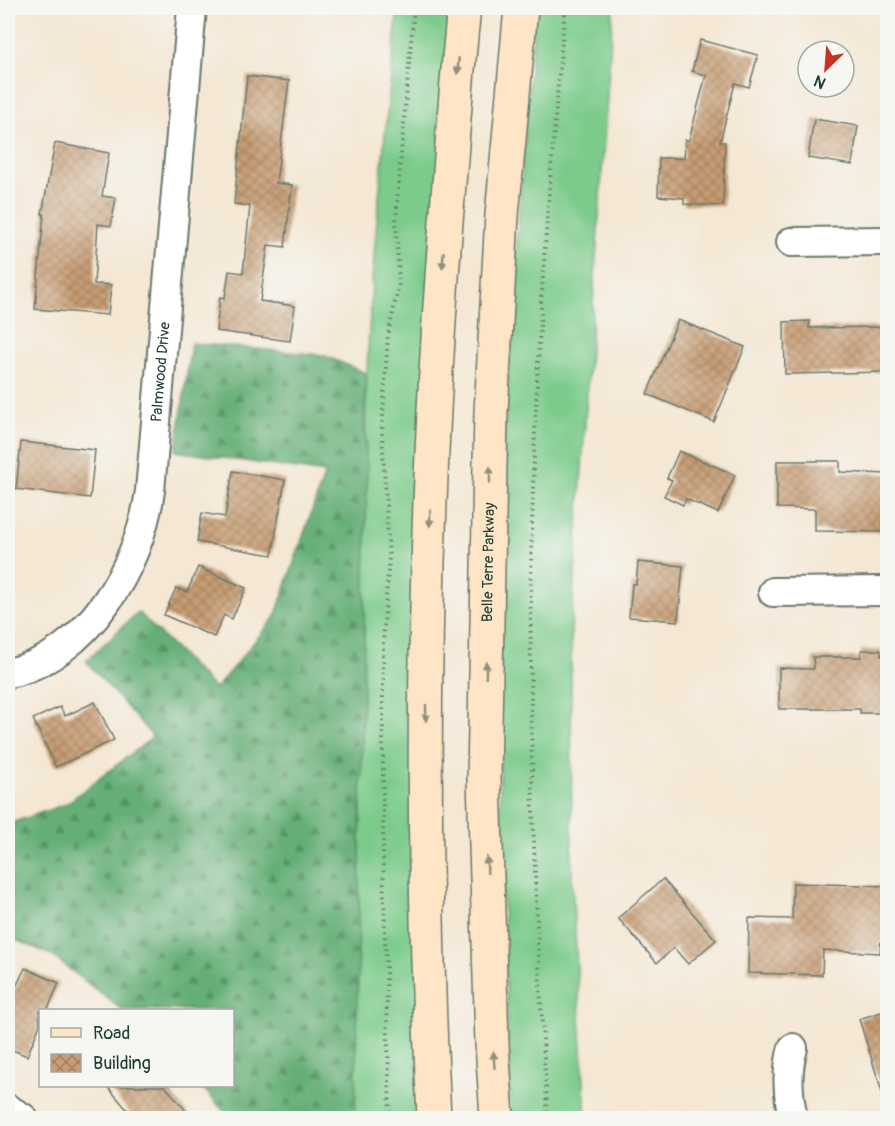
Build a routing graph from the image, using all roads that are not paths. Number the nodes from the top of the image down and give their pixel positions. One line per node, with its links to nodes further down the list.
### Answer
1 (192, 8): 8 (street, Palmwood Drive)
2 (464, 8): 12 (main road, one-way to 12)
3 (521, 8): 13 (main road, Belle Terre Parkway, one-way to 3)
4 (888, 241): 5 (street)
5 (791, 242)
6 (888, 591): 7 (street)
7 (773, 592)
8 (8, 673)
9 (794, 1048): 14 (street)
10 (8, 1108): 11 (street)
11 (23, 1119)
12 (434, 1119)
13 (497, 1119)
14 (793, 1119)

